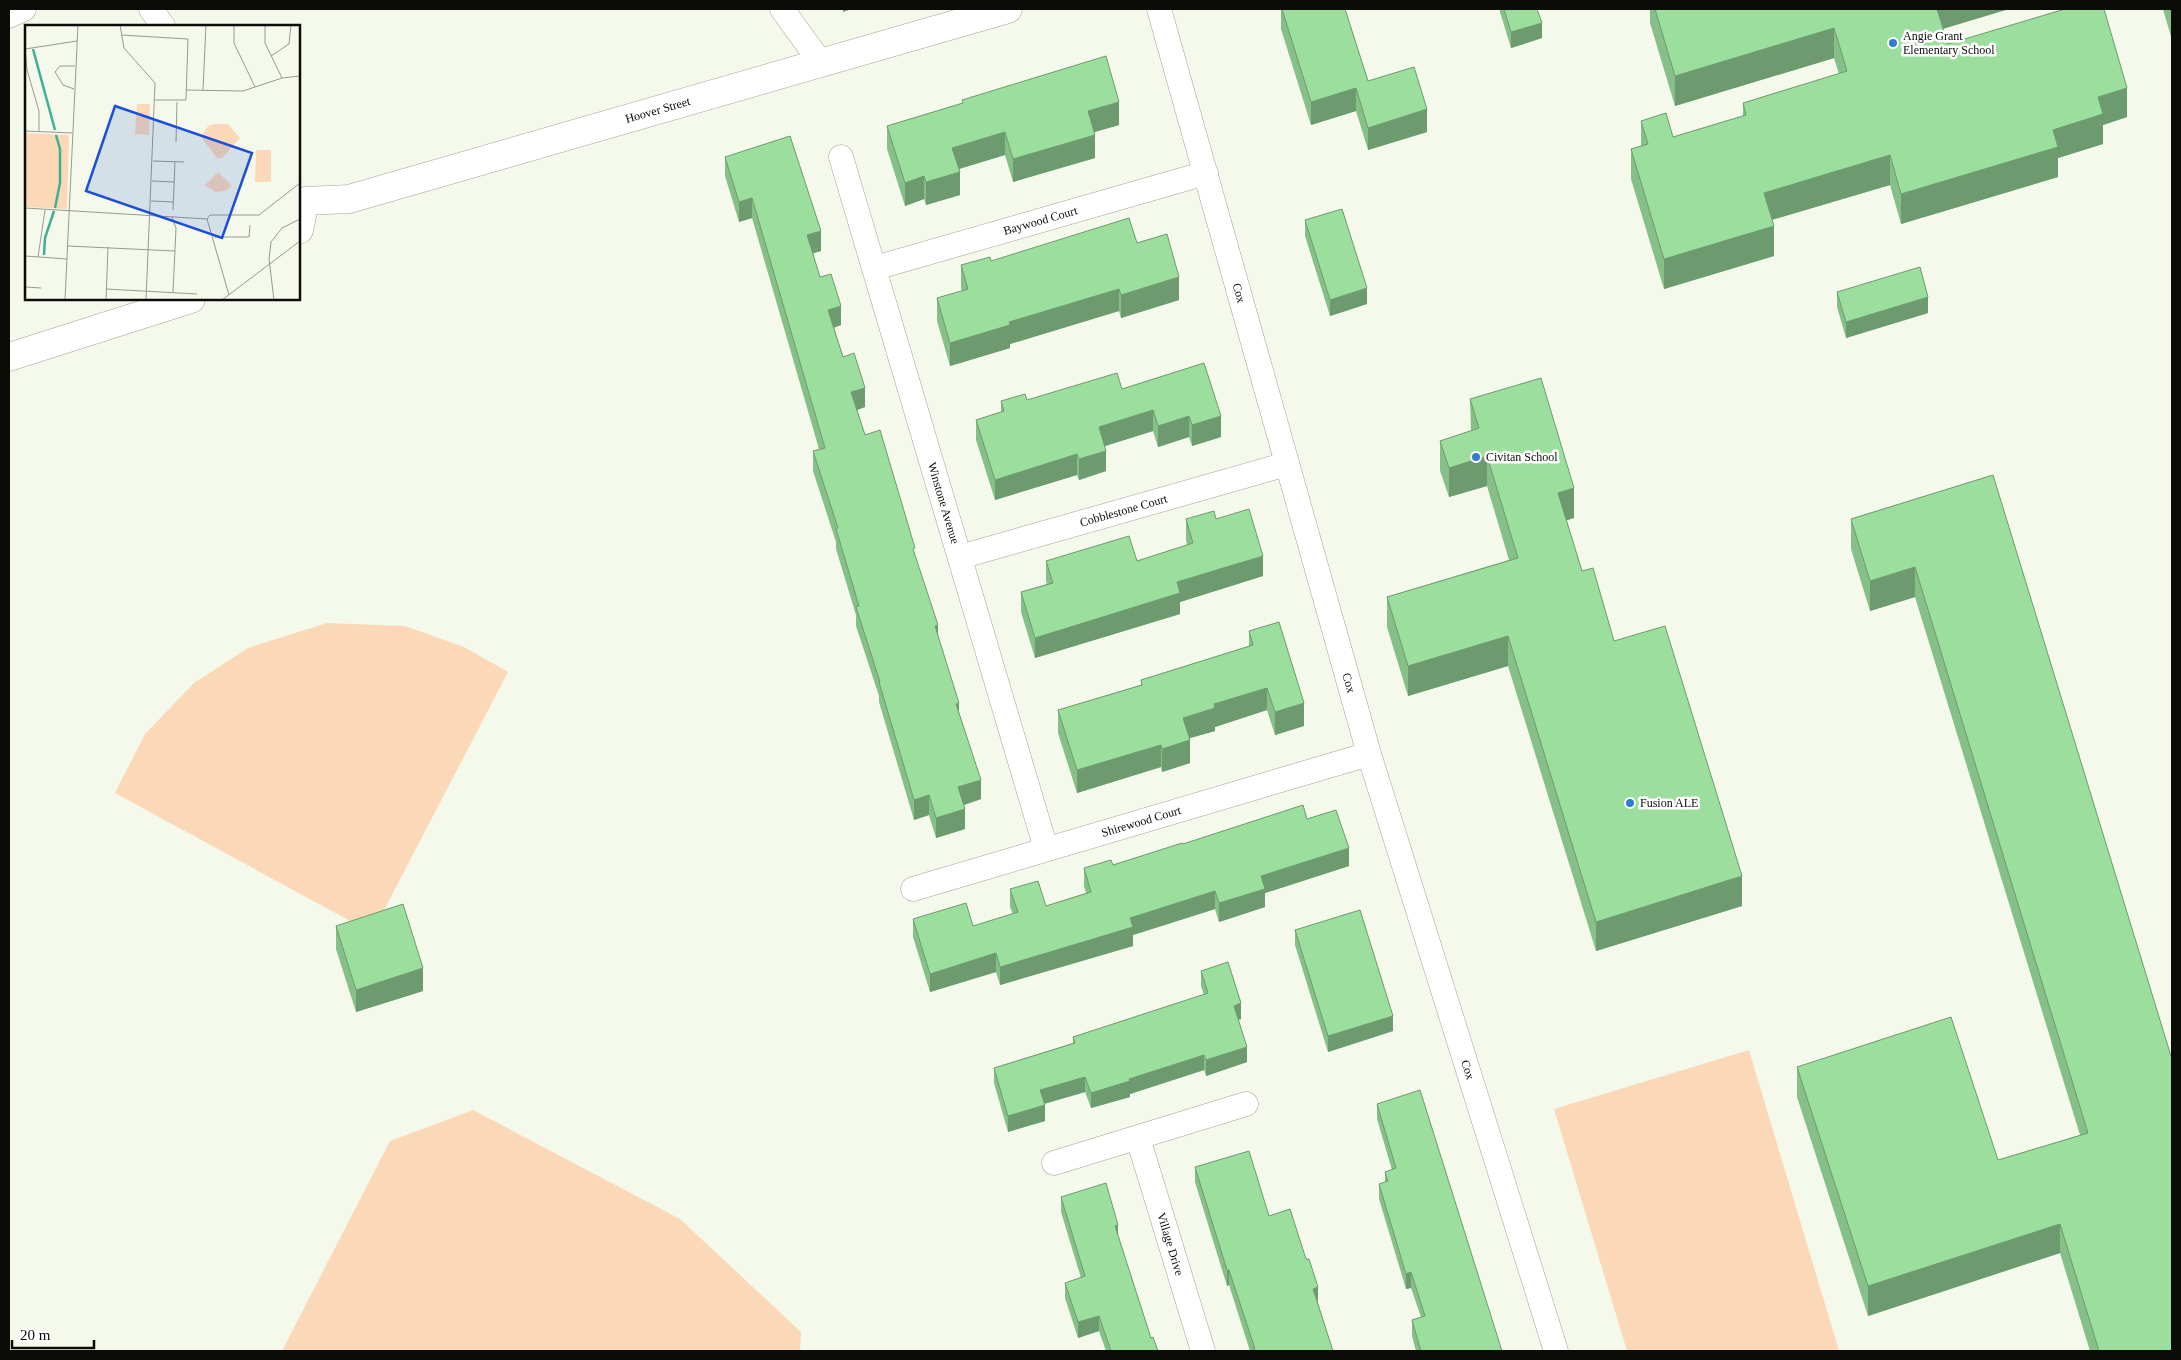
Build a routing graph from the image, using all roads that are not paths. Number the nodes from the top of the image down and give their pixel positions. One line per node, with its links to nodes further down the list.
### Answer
1 (24, 9): 6 (street)
2 (151, 9): 7 (street)
3 (782, 9): 8 (street)
4 (1008, 9): 8 (street, Hoover Street)
5 (1160, 9): 10 (street, Cox)
6 (9, 16)
7 (161, 25)
8 (821, 63): 11 (street, Hoover Street)
9 (841, 157): 13 (street, Winstone Avenue)
10 (1206, 173): 13 (street, Baywood Court); 16 (street, Cox)
11 (302, 201): 12 (street)
12 (300, 220)
13 (875, 268): 17 (street, Winstone Avenue)
14 (188, 300): 15 (street)
15 (9, 357)
16 (1287, 464): 17 (street, Cobblestone Court); 18 (street, Cox)
17 (960, 557): 19 (street, Winstone Avenue)
18 (1369, 754): 19 (street, Shirewood Court); 25 (street, Cox)
19 (1046, 849): 20 (street, Shirewood Court)
20 (913, 889)
21 (1246, 1104): 22 (street)
22 (1138, 1138): 23 (street); 24 (street, Village Drive)
23 (1054, 1163)
24 (1203, 1351)
25 (1556, 1351)

